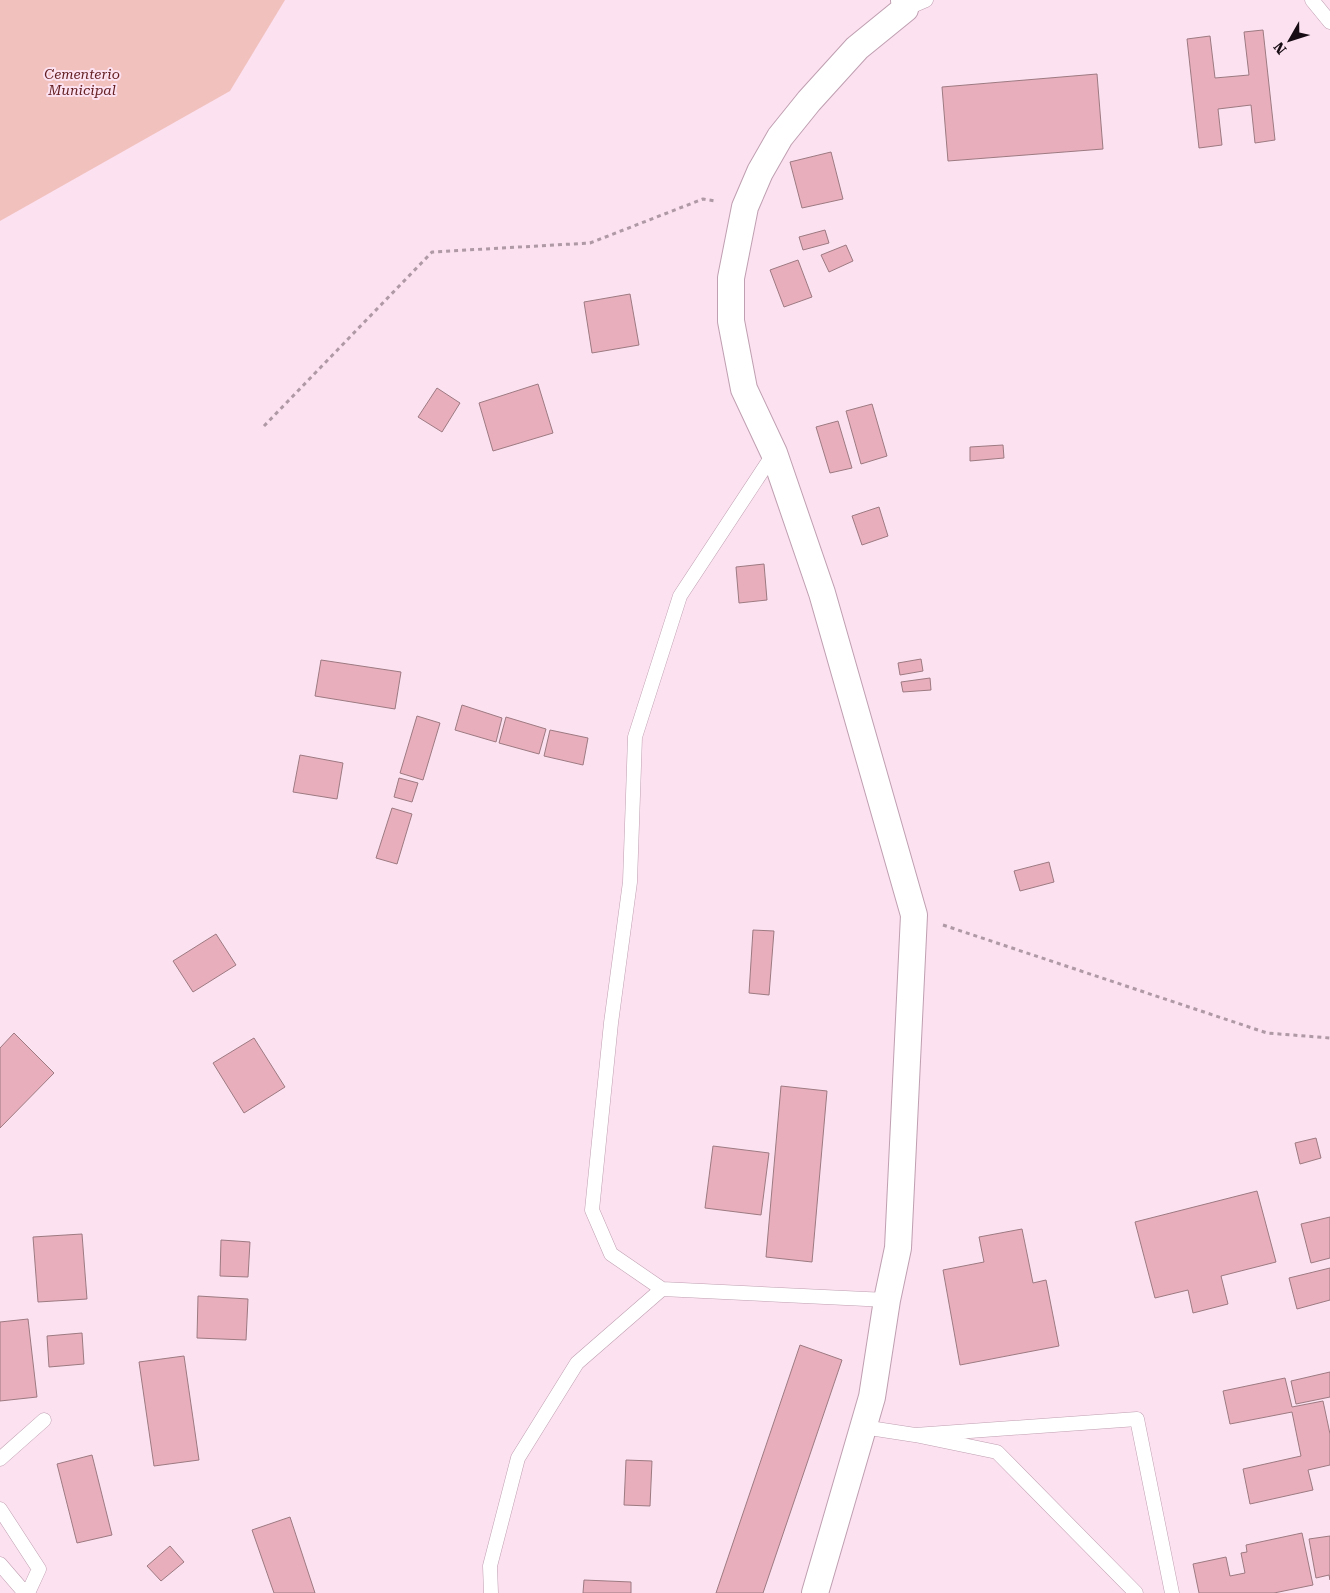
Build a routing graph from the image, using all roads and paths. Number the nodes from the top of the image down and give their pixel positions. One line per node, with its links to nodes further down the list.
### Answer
1 (1312, 0): 3 (lane)
2 (912, 3): 4 (street)
3 (1330, 22)
4 (745, 207): 5 (path); 6 (street)
5 (264, 426)
6 (774, 453): 7 (street); 9 (lane)
7 (914, 915): 8 (path); 10 (street)
8 (1330, 1038)
9 (662, 1289): 10 (lane); 18 (lane)
10 (887, 1300): 12 (street)
11 (44, 1420): 14 (lane)
12 (863, 1427): 13 (lane); 19 (street)
13 (915, 1435): 20 (lane); 21 (lane)
14 (0, 1459)
15 (0, 1509): 17 (lane)
16 (0, 1564): 17 (lane)
17 (27, 1593)
18 (491, 1593)
19 (815, 1593)
20 (1136, 1593)
21 (1172, 1593)

